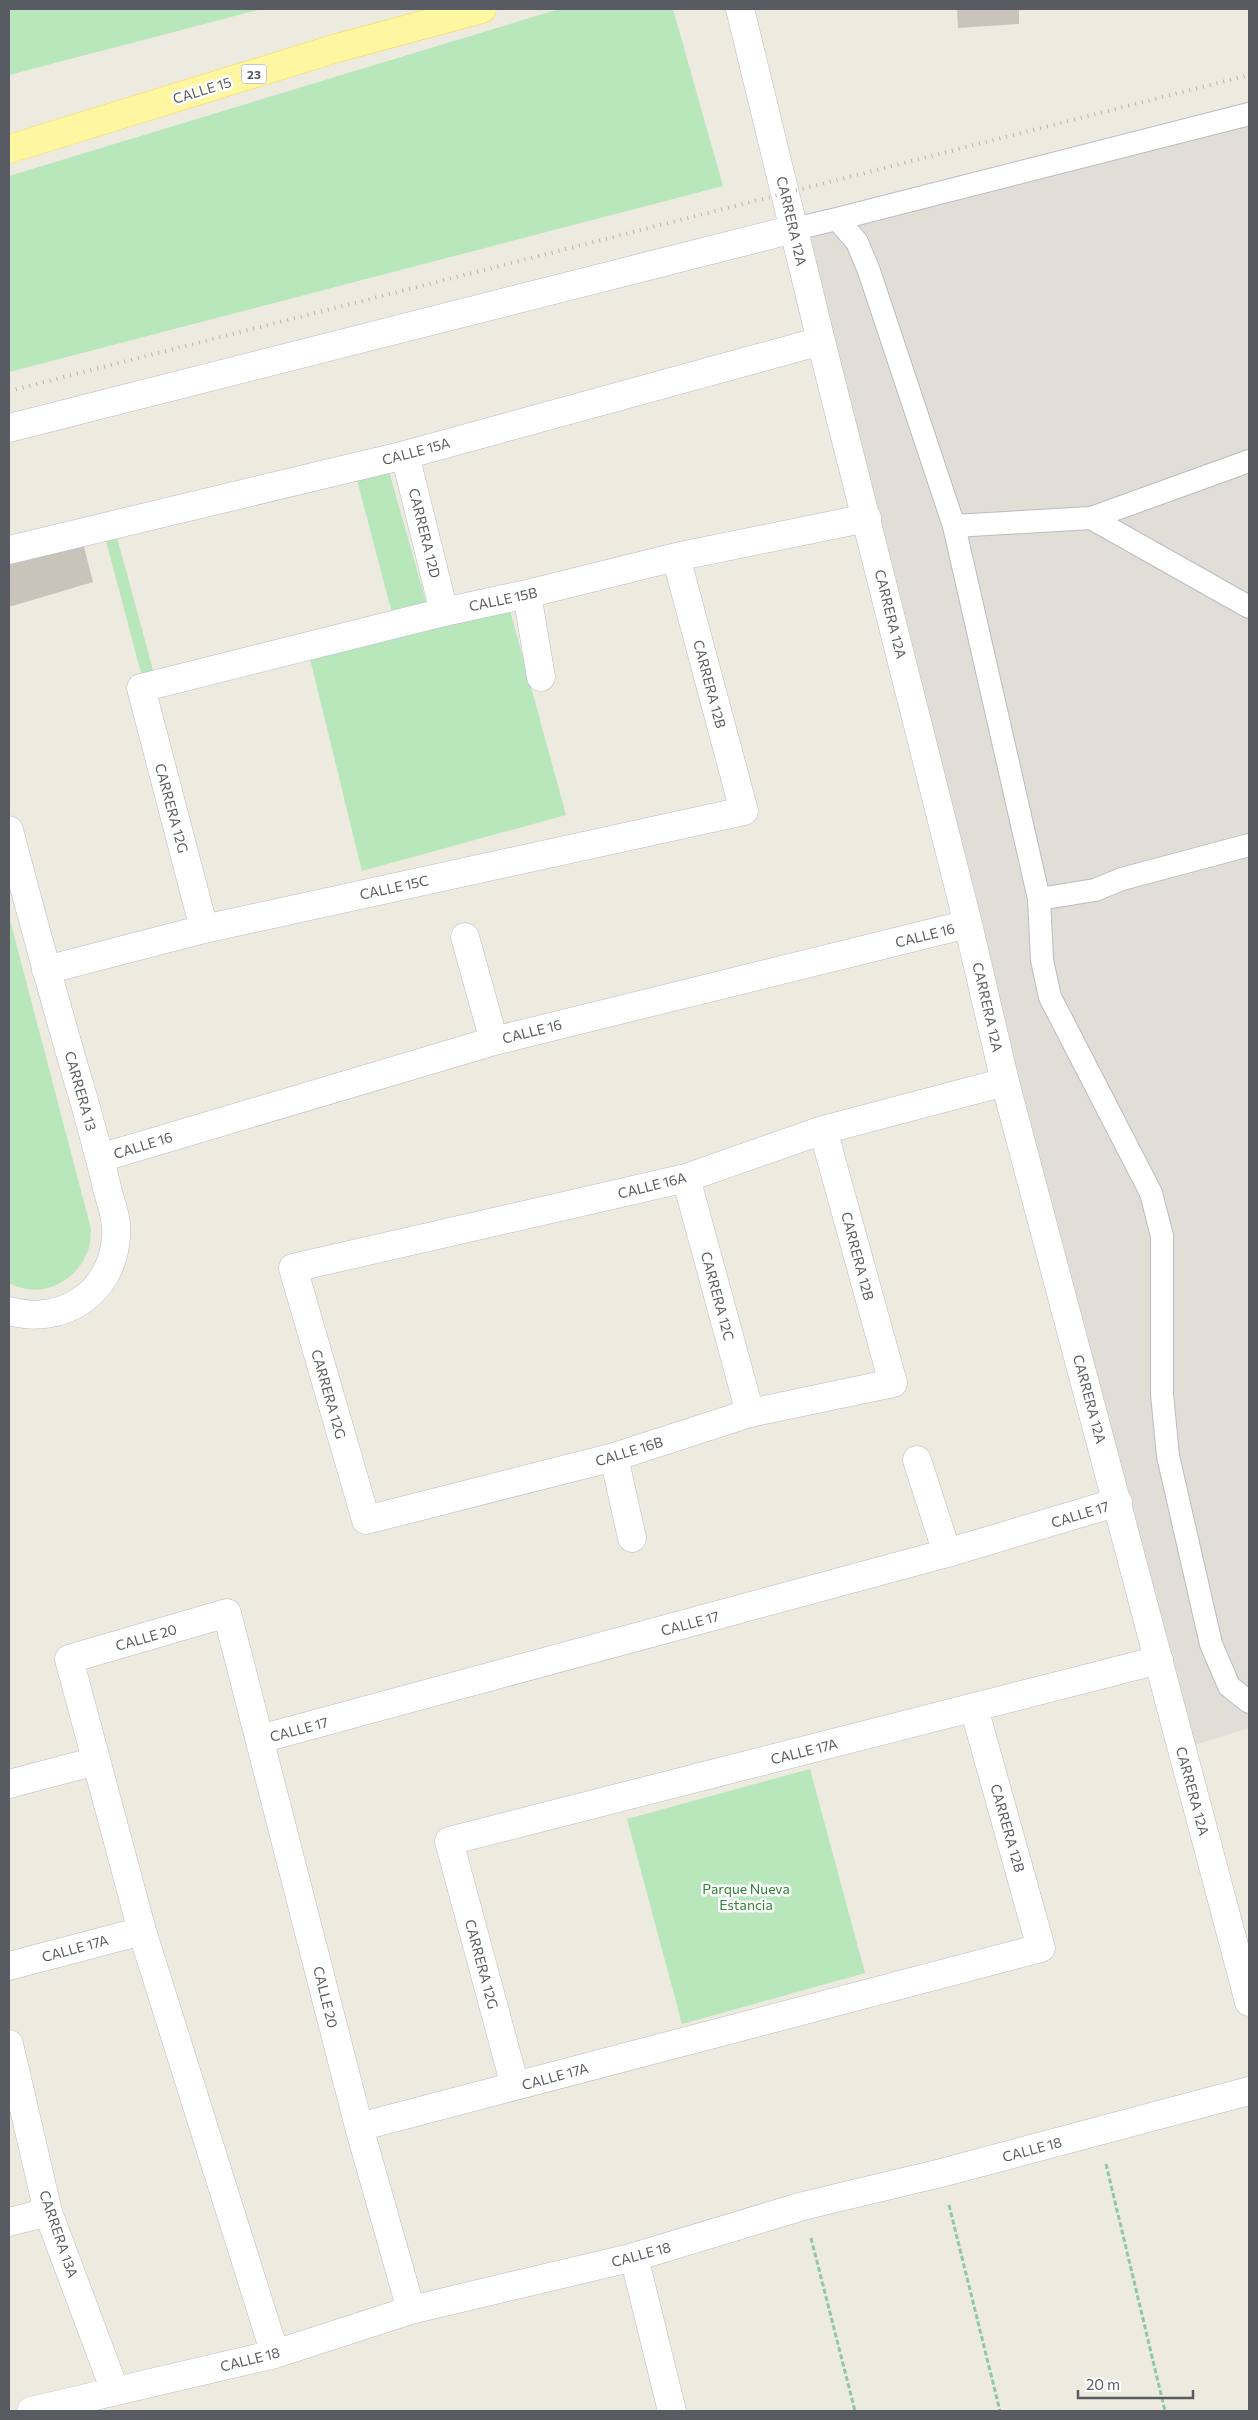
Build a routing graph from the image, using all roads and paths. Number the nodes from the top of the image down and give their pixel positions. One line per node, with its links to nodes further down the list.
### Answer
1 (482, 9): 4 (main road, CALLE 15 / 23)
2 (740, 9): 6 (street, CARRERA 12A)
3 (1249, 114): 5 (lane)
4 (15, 145)
5 (837, 219): 6 (lane); 13 (lane)
6 (794, 229): 7 (street, CARRERA 12A); 8 (street)
7 (821, 341): 9 (street, CALLE 15A); 11 (street, CARRERA 12A)
8 (9, 428)
9 (405, 455): 14 (street, CALLE 15A); 18 (street, CARRERA 12D)
10 (1249, 461): 12 (lane)
11 (867, 518): 15 (street, CALLE 15B); 25 (street, CARRERA 12A)
12 (1091, 518): 13 (lane); 17 (lane)
13 (954, 526): 24 (lane)
14 (9, 550)
15 (676, 557): 16 (street, CALLE 15B); 21 (street, CARRERA 12B)
16 (527, 594): 18 (street, CALLE 15B); 19 (street)
17 (1249, 607)
18 (444, 612): 20 (street, CALLE 15B)
19 (541, 677)
20 (141, 688): 26 (street, CARRERA 12G)
21 (744, 811): 26 (street, CALLE 15C)
22 (9, 830): 28 (street, CARRERA 13)
23 (1249, 845): 24 (lane)
24 (1039, 899): 45 (lane)
25 (968, 924): 29 (street, CALLE 16); 30 (street, CARRERA 12A)
26 (204, 929): 28 (street, CALLE 15C)
27 (465, 937): 29 (street)
28 (46, 970): 32 (street, CARRERA 13)
29 (494, 1041): 32 (street, CALLE 16)
30 (1005, 1082): 31 (street, CALLE 16A); 40 (street, CARRERA 12A)
31 (823, 1130): 33 (street, CALLE 16A); 36 (street, CARRERA 12B)
32 (100, 1158): 35 (street, CARRERA 13)
33 (686, 1178): 34 (street, CALLE 16A); 37 (street, CARRERA 12C)
34 (293, 1268): 41 (street, CARRERA 12G)
35 (9, 1311)
36 (893, 1382): 37 (street, CALLE 16B)
37 (750, 1413): 38 (street, CALLE 16B)
38 (614, 1456): 41 (street, CALLE 16B); 42 (street)
39 (917, 1460): 43 (street)
40 (1118, 1502): 43 (street, CALLE 17); 44 (street, CARRERA 12A)
41 (366, 1520)
42 (632, 1538)
43 (947, 1553): 47 (street, CALLE 17)
44 (1159, 1660): 46 (street, CALLE 17A); 54 (street, CARRERA 12A)
45 (1249, 1702)
46 (974, 1708): 50 (street, CALLE 17A); 52 (street, CARRERA 12B)
47 (260, 1740): 48 (street, CALLE 20); 58 (street, CALLE 20)
48 (96, 1761): 49 (street); 51 (street, CALLE 20)
49 (9, 1784)
50 (448, 1841): 56 (street, CARRERA 12G)
51 (142, 1931): 53 (street, CALLE 17A); 66 (street, CALLE 20)
52 (1041, 1948): 56 (street, CALLE 17A)
53 (9, 1966)
54 (1249, 2002)
55 (9, 2044): 62 (street, CARRERA 13A)
56 (515, 2086): 58 (street, CALLE 17A)
57 (1249, 2091): 59 (street, CALLE 18)
58 (359, 2127): 65 (street, CALLE 20)
59 (1098, 2132): 60 (street, CALLE 18); 73 (path)
60 (941, 2173): 61 (street, CALLE 18); 72 (path)
61 (803, 2206): 64 (street, CALLE 18); 71 (path)
62 (48, 2212): 63 (street); 67 (street, CARRERA 13A)
63 (9, 2222)
64 (634, 2257): 65 (street, CALLE 18); 70 (street)
65 (411, 2310): 66 (street, CALLE 18)
66 (275, 2354): 67 (street, CALLE 18)
67 (115, 2391): 68 (street, CALLE 18)
68 (75, 2406): 69 (street, CALLE 18)
69 (31, 2411)
70 (672, 2411)
71 (855, 2411)
72 (1000, 2411)
73 (1165, 2411)

